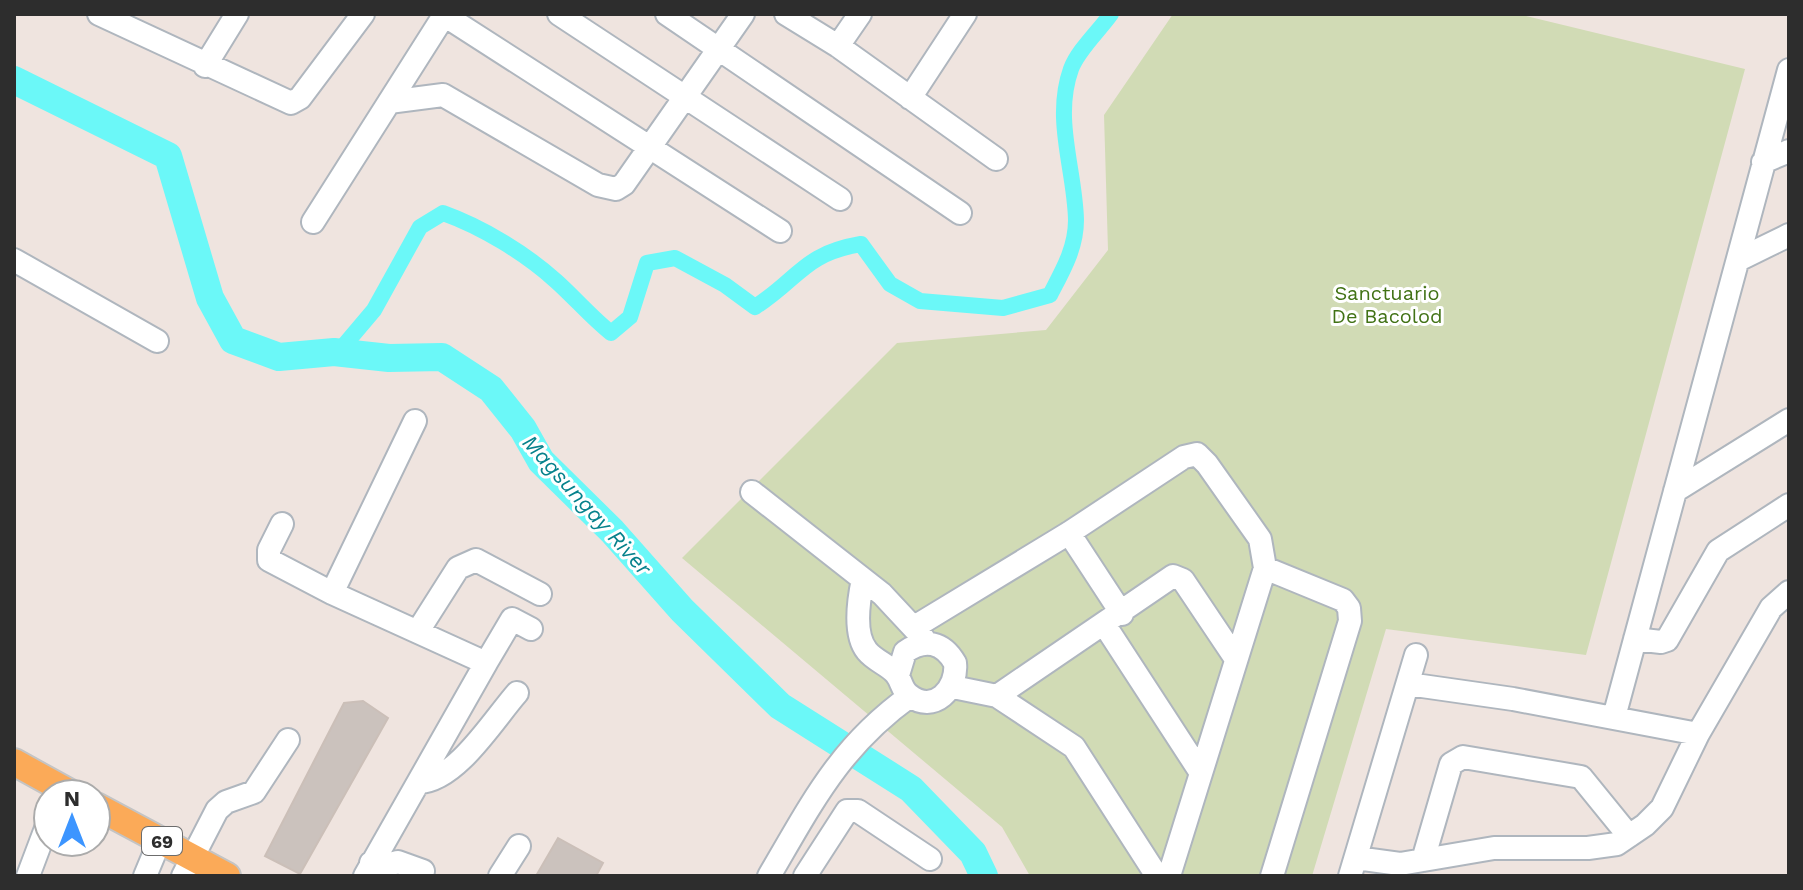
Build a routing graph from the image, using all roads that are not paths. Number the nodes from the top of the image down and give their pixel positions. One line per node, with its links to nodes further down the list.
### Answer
1 (237, 14): 13 (street)
2 (363, 14): 13 (street)
3 (559, 14): 16 (street)
4 (667, 14): 12 (street)
5 (743, 14): 12 (street)
6 (786, 14): 11 (street)
7 (860, 14): 11 (street)
8 (965, 14): 15 (street)
9 (445, 15): 17 (street); 18 (street)
10 (106, 16): 13 (street)
11 (838, 46): 15 (street)
12 (721, 49): 16 (street); 23 (street)
13 (205, 66)
14 (1789, 70): 21 (street)
15 (910, 98): 20 (street)
16 (686, 99): 18 (street); 22 (street)
17 (389, 102): 18 (street); 24 (street)
18 (649, 149): 25 (street)
19 (1789, 151): 21 (street)
20 (996, 159)
21 (1763, 162): 27 (street)
22 (840, 199)
23 (960, 213)
24 (313, 222)
25 (780, 231)
26 (1789, 235): 27 (street)
27 (1740, 259): 32 (street)
28 (14, 260): 29 (street)
29 (157, 341)
30 (1789, 420): 32 (street)
31 (415, 421): 40 (street)
32 (1675, 491): 46 (street)
33 (752, 492): 38 (street)
34 (1789, 505): 46 (street)
35 (282, 524): 40 (street)
36 (1069, 533): 37 (street); 42 (street); 45 (street)
37 (1265, 568): 48 (street); 80 (street)
38 (863, 579): 45 (street); 50 (street)
39 (1789, 592): 57 (street)
40 (332, 593): 44 (street)
41 (540, 594): 44 (street)
42 (1113, 619): 48 (street); 55 (street); 60 (street)
43 (531, 629): 49 (street)
44 (418, 631): 49 (street)
45 (922, 634): 50 (street); 52 (street)
46 (1635, 639): 56 (street)
47 (1416, 655): 51 (street)
48 (1236, 659): 60 (street)
49 (486, 663): 62 (street)
50 (898, 675): 54 (street)
51 (1408, 684): 56 (street); 70 (street)
52 (953, 687): 54 (street); 55 (street)
53 (517, 693): 62 (street)
54 (910, 696): 76 (street)
55 (997, 696): 78 (street)
56 (1614, 717): 57 (street)
57 (1698, 734): 64 (street)
58 (288, 740): 69 (street)
59 (14, 762): 61 (main road)
60 (1201, 773): 79 (street)
61 (41, 778)
62 (420, 782): 71 (street)
63 (112, 814): 65 (main road, 69)
64 (1629, 836): 68 (street); 68 (street)
65 (160, 840): 69 (main road, 69); 73 (street)
66 (519, 846): 75 (street)
67 (930, 859): 77 (street)
68 (1423, 860): 70 (street)
69 (187, 866): 74 (main road, 69)
70 (1353, 867)
71 (368, 869): 72 (street)
72 (423, 871)
73 (145, 876)
74 (227, 876)
75 (500, 876)
76 (769, 876)
77 (805, 876)
78 (1157, 876)
79 (1169, 876)
80 (1272, 876)

